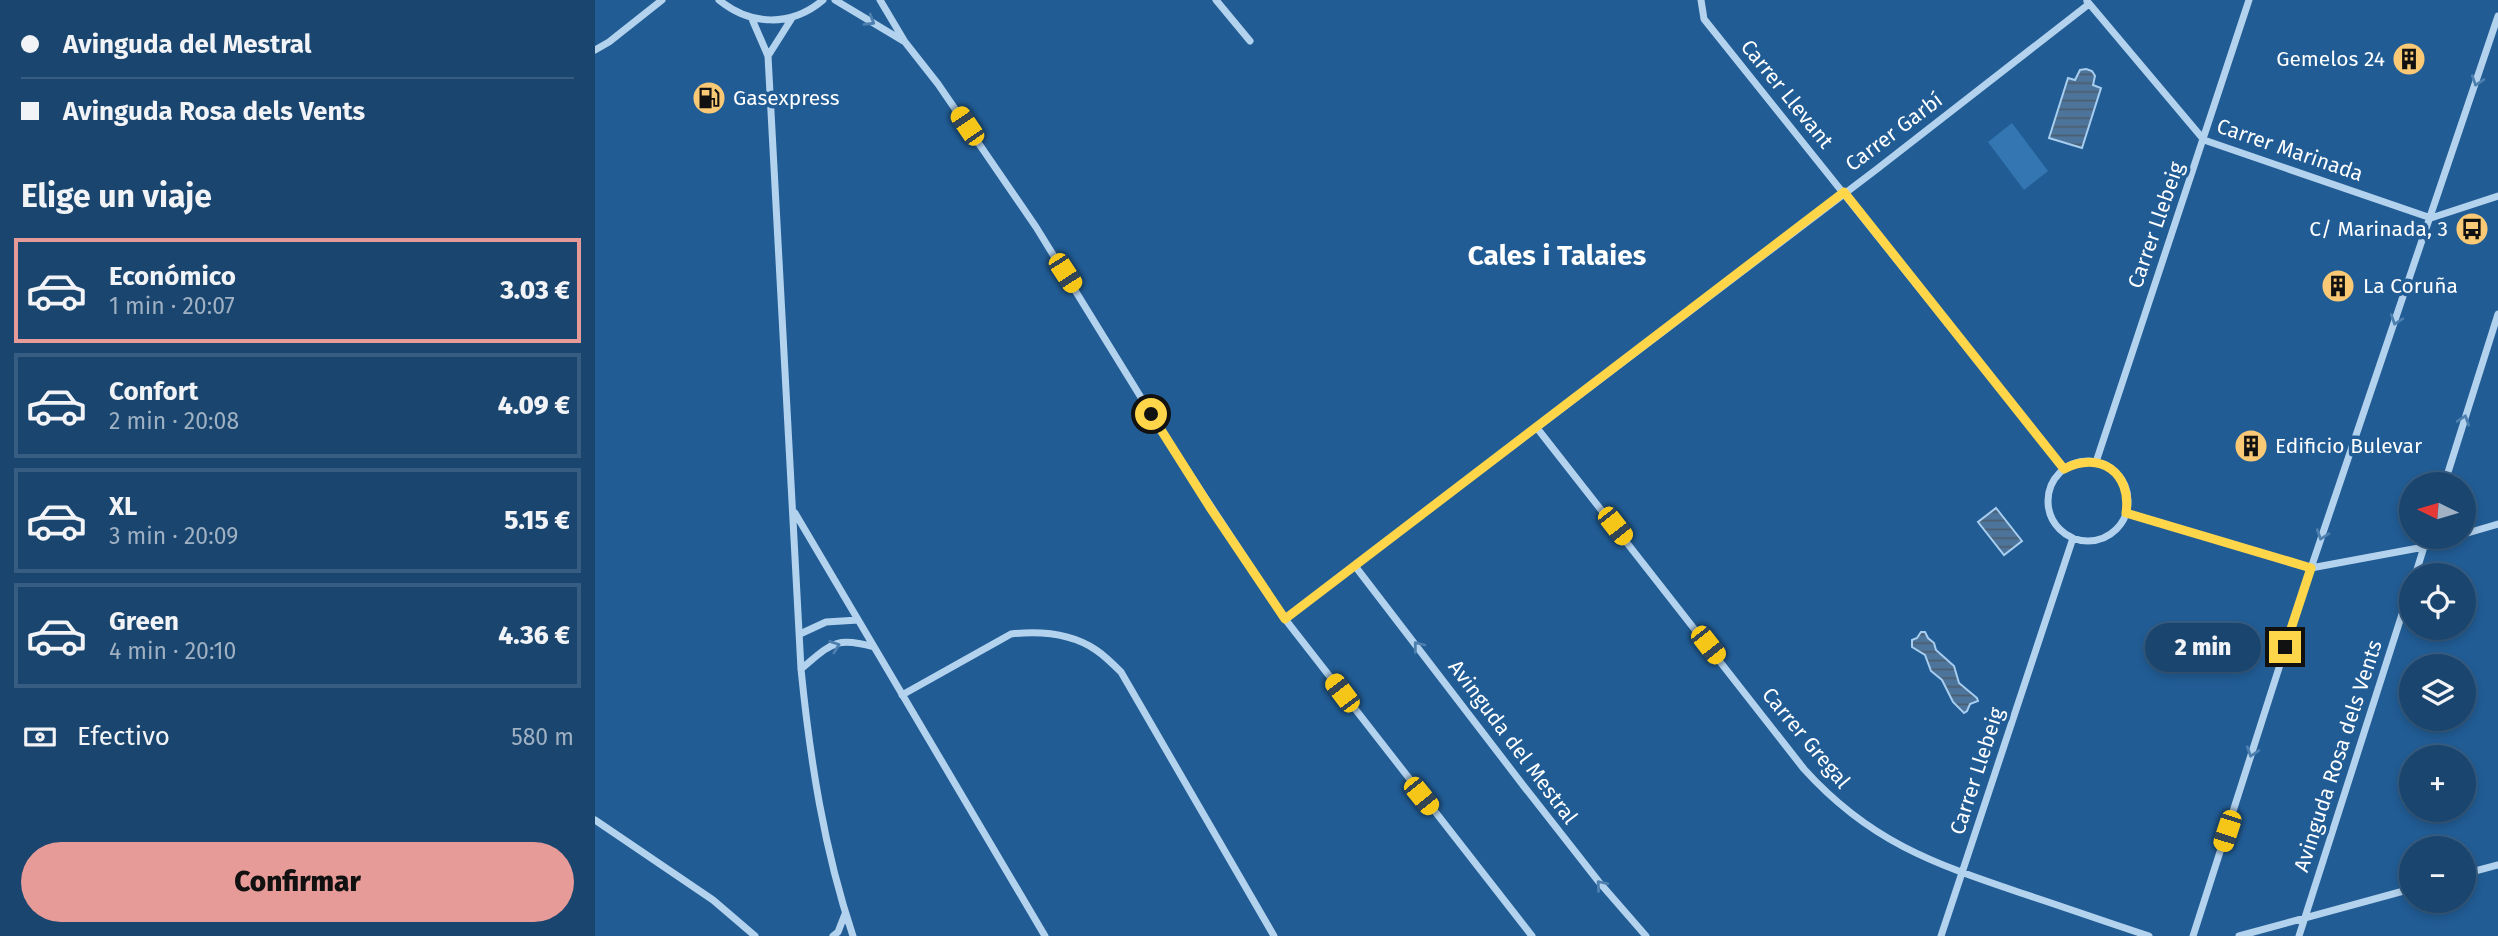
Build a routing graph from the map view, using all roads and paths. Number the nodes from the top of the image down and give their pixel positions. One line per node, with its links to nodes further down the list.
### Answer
1 (662, 0): 15 (street)
2 (719, 0): 12 (street)
3 (823, 0): 11 (street)
4 (835, 0): 14 (street, one-way to 14)
5 (880, 0): 14 (street)
6 (1216, 0): 13 (street)
7 (1701, 0): 18 (street, Carrer Llevant)
8 (2249, 0): 17 (street, Carrer Llebeig)
9 (2088, 2): 17 (street, Carrer Marinada); 18 (street, Carrer Garbí)
10 (2498, 16): 20 (street, one-way to 20)
11 (792, 18): 12 (street); 16 (street)
12 (752, 19): 16 (street)
13 (1250, 41)
14 (905, 42): 34 (street)
15 (595, 50)
16 (768, 56): 26 (street)
17 (2204, 140): 20 (street, Carrer Marinada); 23 (street, Carrer Llebeig)
18 (1844, 192): 22 (street, Carrer Garbí); 24 (street, Carrer Llevant)
19 (2498, 196): 20 (street)
20 (2431, 218): 33 (street, one-way to 33)
21 (2498, 314): 25 (street, one-way to 21)
22 (1537, 428): 32 (street, Carrer Garbí); 44 (street, Carrer Gregal)
23 (2096, 462): 24 (street); 27 (street)
24 (2064, 469): 30 (street)
25 (2448, 472)
26 (792, 510): 35 (street); 37 (street)
27 (2126, 513): 30 (street); 33 (street)
28 (2498, 524): 29 (street)
29 (2476, 530)
30 (2073, 538): 44 (street, Carrer Llebeig)
31 (2408, 550): 33 (street)
32 (1355, 566): 34 (street, Carrer Garbí); 54 (street, Avinguda del Mestral, one-way to 32)
33 (2311, 568): 57 (street, one-way to 57)
34 (1285, 619): 53 (street)
35 (858, 620): 37 (street); 38 (street)
36 (2399, 623): 47 (street, Avinguda Rosa dels Vents)
37 (800, 635): 39 (street)
38 (874, 647): 39 (street, one-way to 38); 40 (street)
39 (801, 669): 46 (street)
40 (902, 695): 51 (street); 52 (street)
41 (595, 820): 48 (street)
42 (2498, 865): 43 (street)
43 (2476, 871)
44 (1962, 873): 55 (street, Carrer Llebeig); 56 (street, Carrer Gregal)
45 (2399, 892): 47 (street)
46 (846, 913): 49 (street); 50 (street)
47 (2304, 918): 58 (street); 59 (street, Avinguda Rosa dels Vents)
48 (755, 936)
49 (833, 936)
50 (853, 936)
51 (1045, 936)
52 (1274, 936)
53 (1532, 936)
54 (1646, 936)
55 (1941, 936)
56 (2149, 936)
57 (2193, 936)
58 (2239, 936)
59 (2299, 936)

